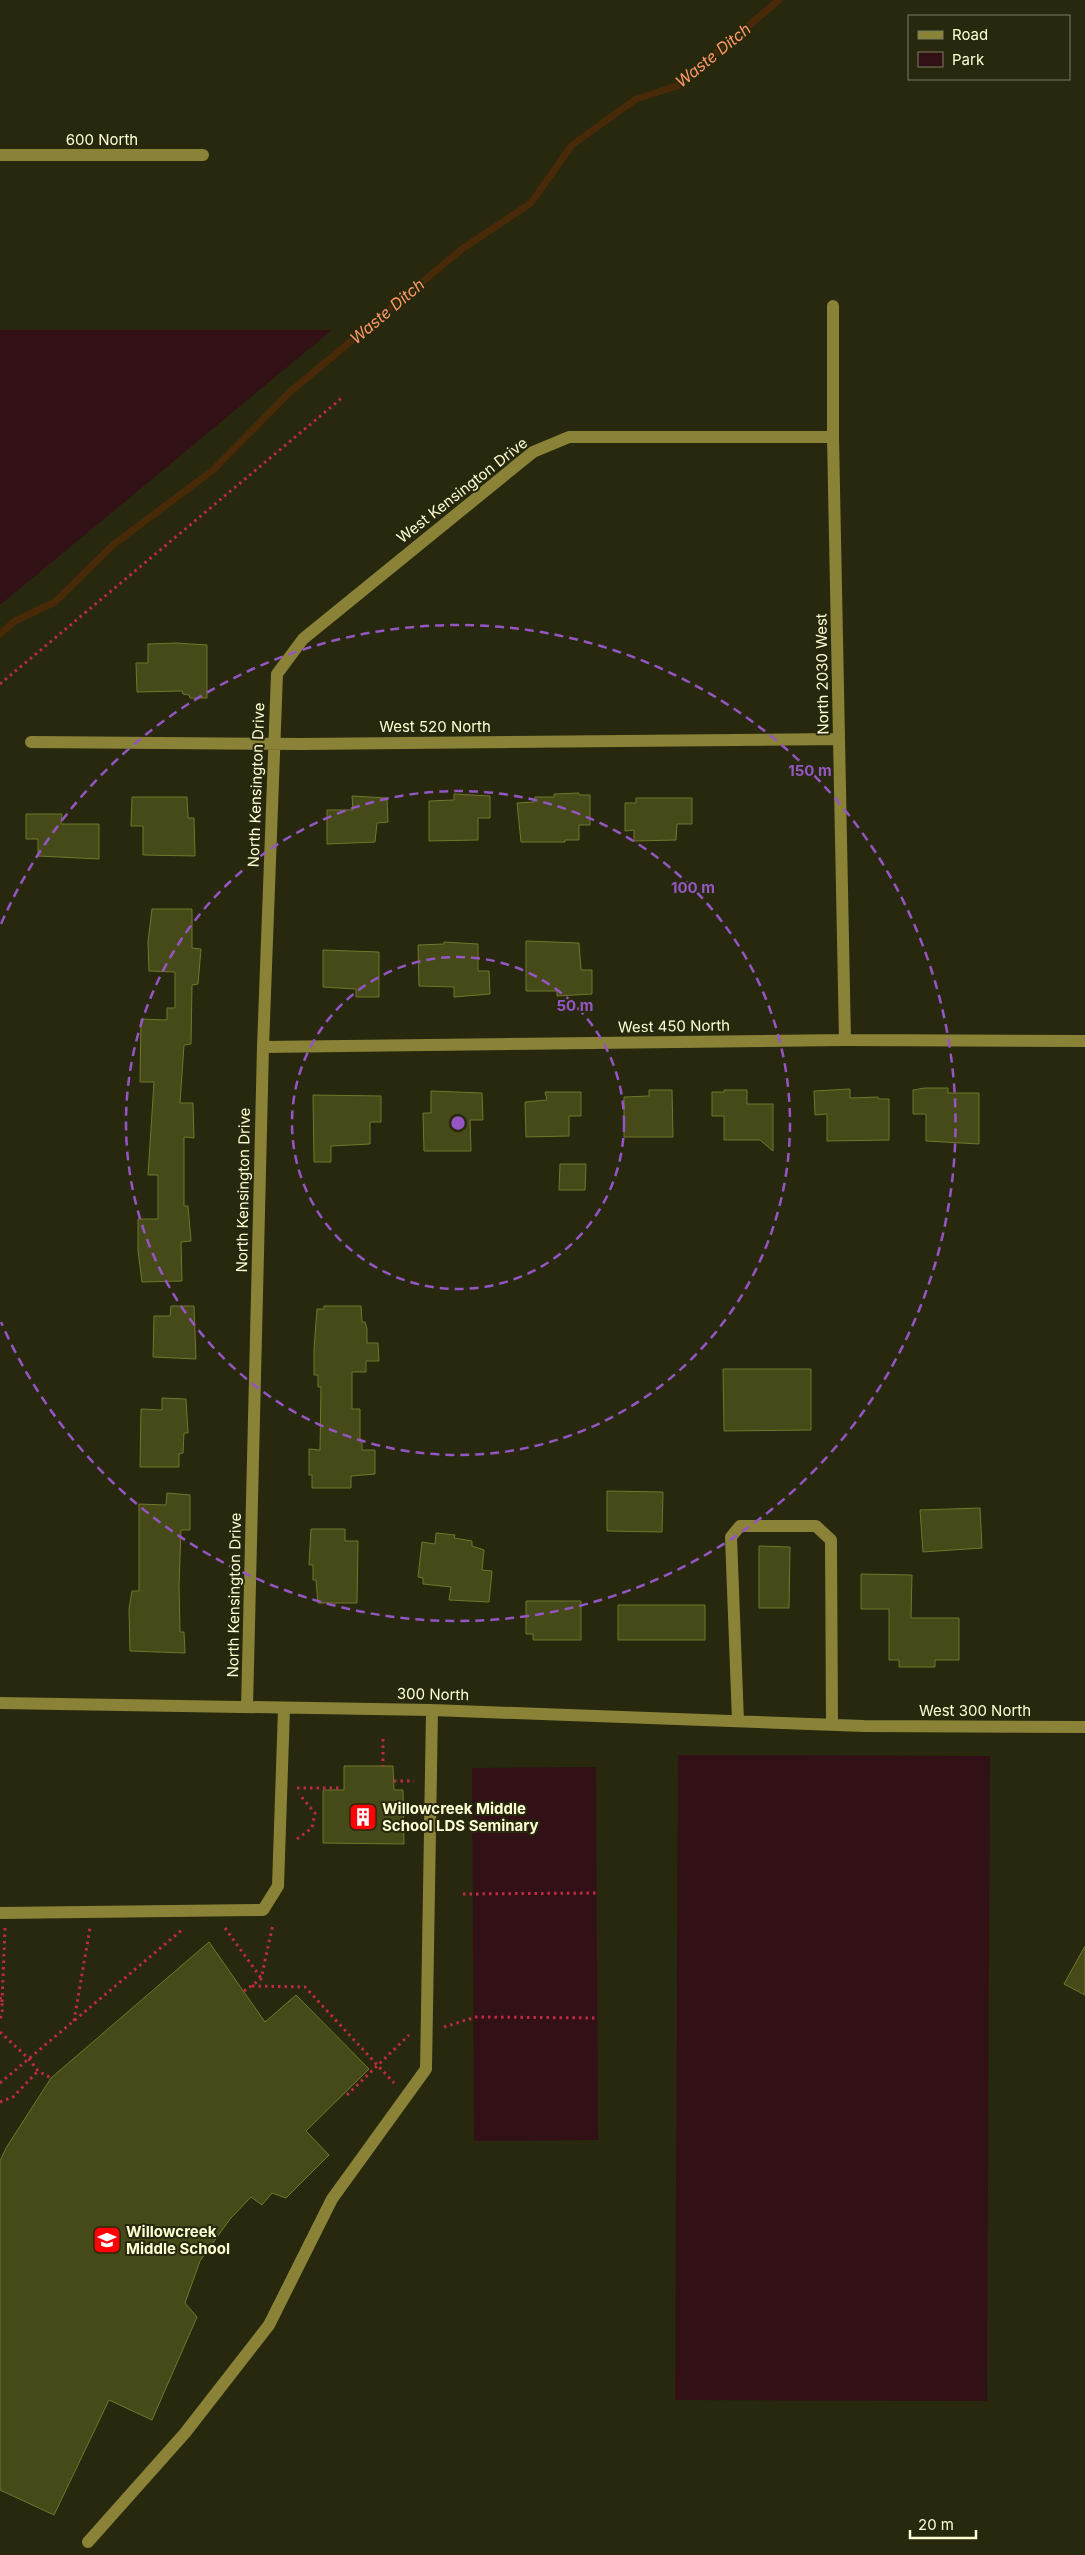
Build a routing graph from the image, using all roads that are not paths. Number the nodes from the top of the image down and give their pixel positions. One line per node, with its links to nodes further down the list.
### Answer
1 (0, 155): 2 (street, 600 North)
2 (204, 155)
3 (833, 306): 4 (street, North 2030 West)
4 (833, 437): 5 (street, West Kensington Drive); 6 (street, North 2030 West)
5 (277, 674): 8 (street, North Kensington Drive)
6 (839, 739): 8 (street, West 520 North); 9 (street, North 2030 West)
7 (31, 742): 8 (street, West 520 North)
8 (273, 744): 11 (street, North Kensington Drive)
9 (845, 1040): 10 (street, West 450 North); 11 (street, West 450 North)
10 (1085, 1041)
11 (263, 1048): 13 (street, North Kensington Drive)
12 (0, 1703): 13 (street, 300 North)
13 (247, 1707): 14 (street, 300 North)
14 (284, 1709): 15 (street, 300 North); 20 (street)
15 (432, 1710): 16 (street, 300 North); 21 (street)
16 (738, 1722): 17 (street, 300 North); 17 (street)
17 (832, 1725): 18 (street, 300 North)
18 (864, 1726): 19 (street, West 300 North)
19 (1085, 1727)
20 (2, 1919)
21 (88, 2542)

